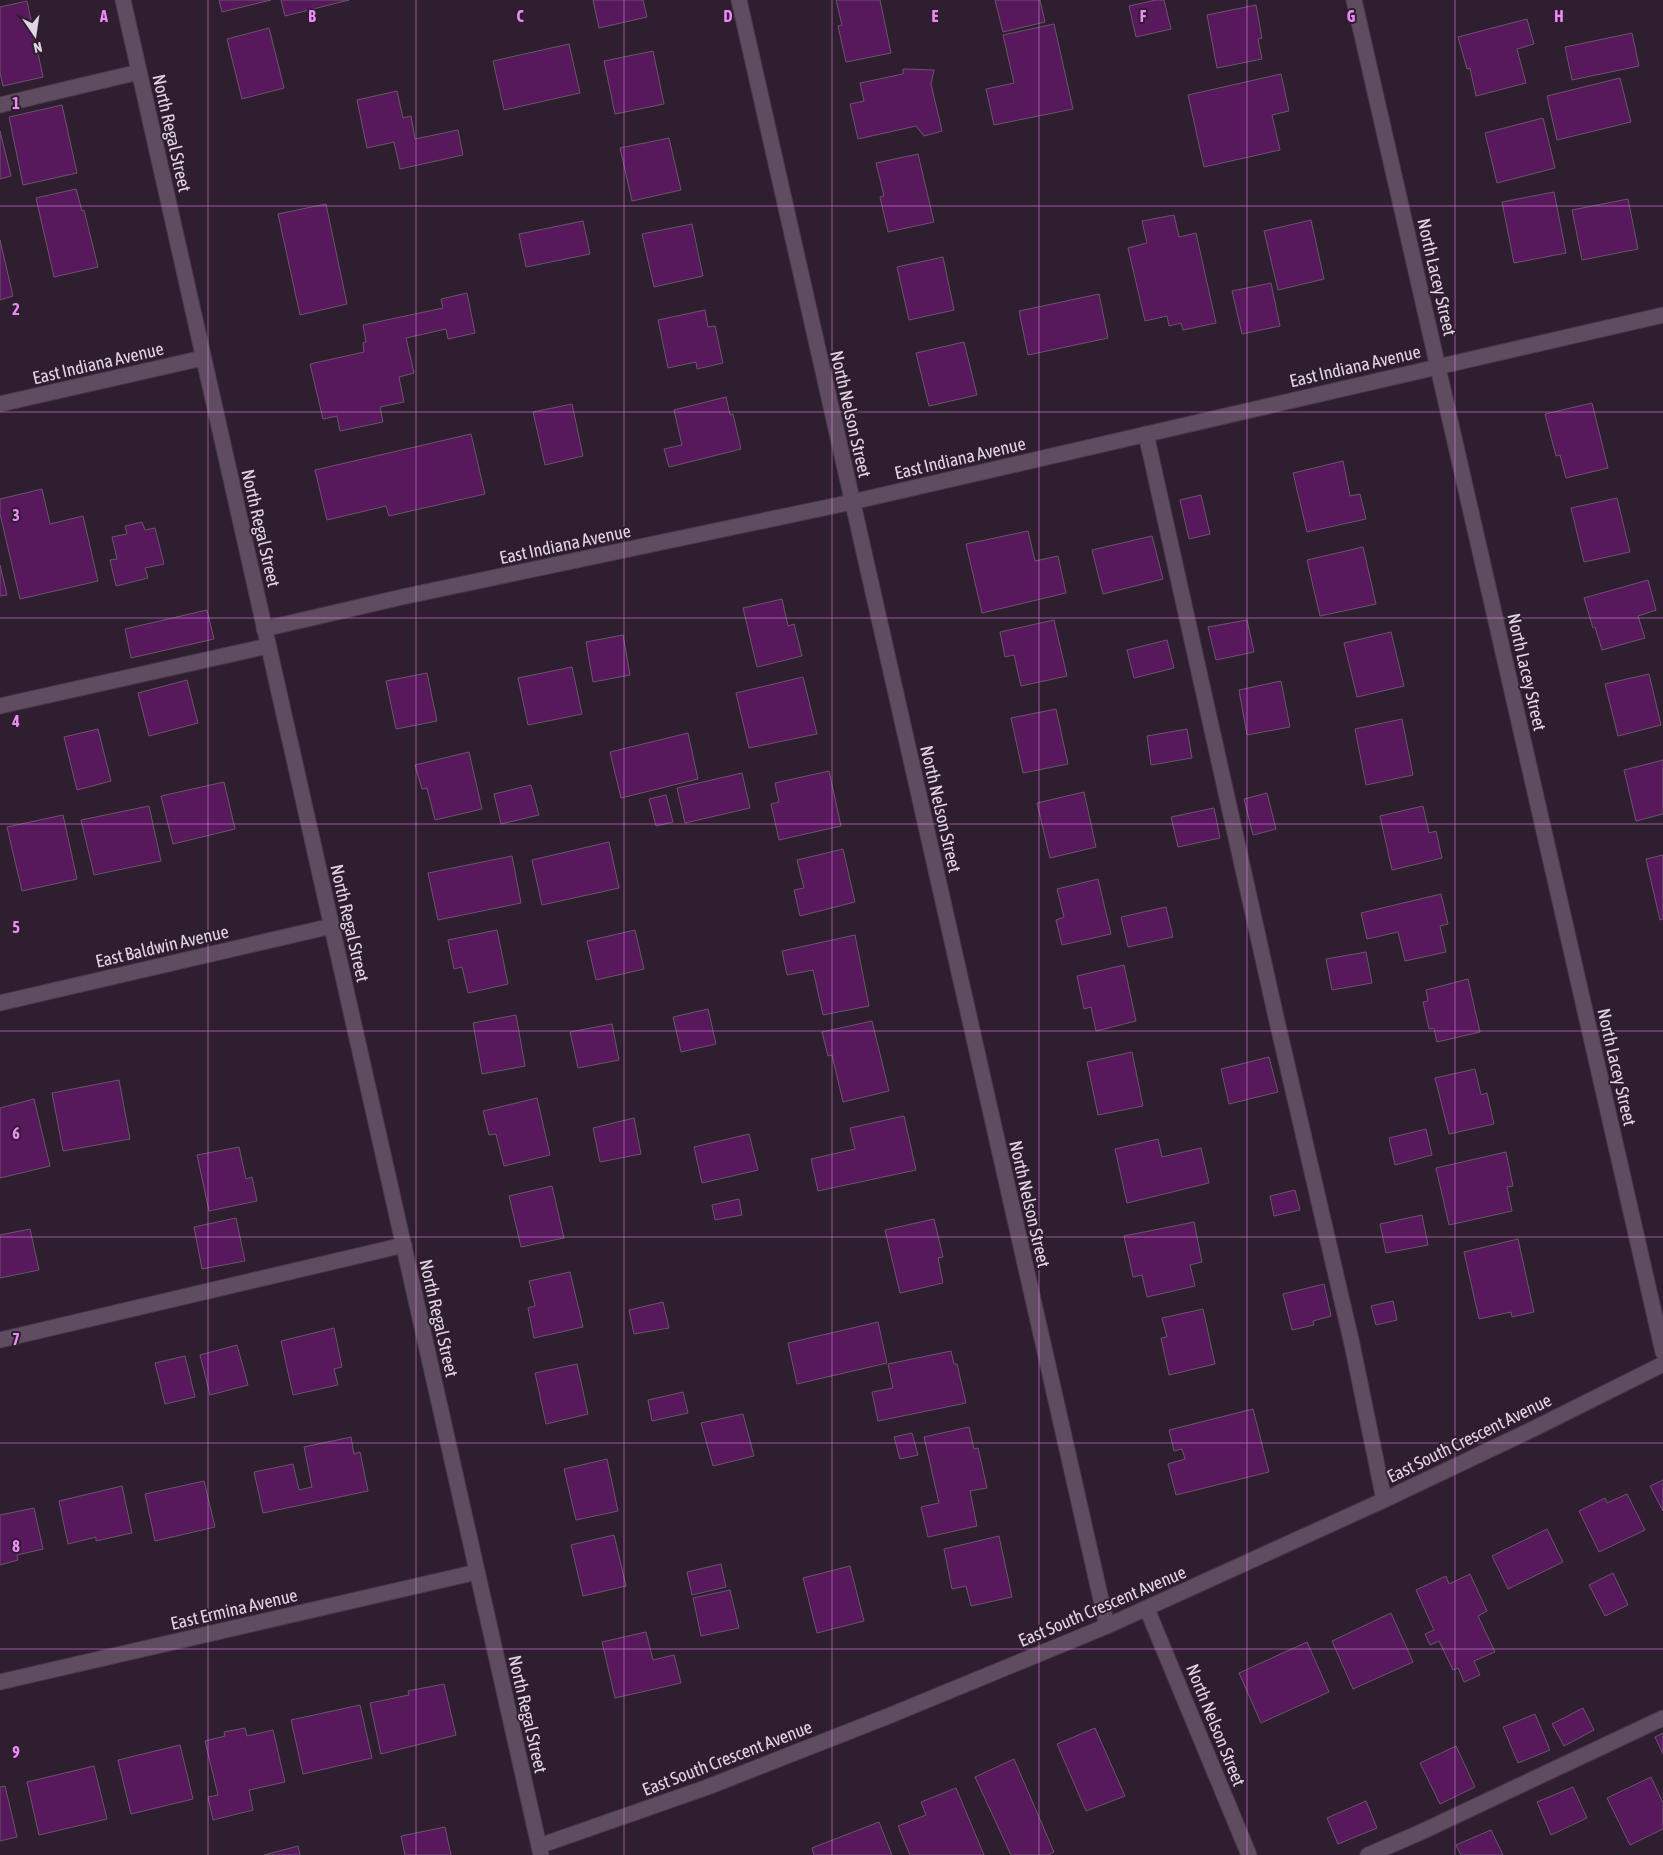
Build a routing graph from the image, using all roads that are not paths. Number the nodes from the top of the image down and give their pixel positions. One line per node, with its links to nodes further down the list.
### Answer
1 (123, 0): 4 (street, North Regal Street)
2 (739, 0): 11 (street, North Nelson Street)
3 (1354, 0): 8 (street, North Lacey Street)
4 (139, 72): 5 (street); 7 (street, North Regal Street)
5 (0, 105)
6 (1663, 314): 8 (street, East Indiana Avenue)
7 (203, 358): 9 (street, East Indiana Avenue); 12 (street, North Regal Street)
8 (1438, 366): 10 (street, East Indiana Avenue); 19 (street, North Lacey Street)
9 (0, 404)
10 (1146, 434): 11 (street, East Indiana Avenue); 21 (street)
11 (852, 502): 12 (street, East Indiana Avenue); 24 (street, North Nelson Street)
12 (264, 629): 13 (street, North Regal Street)
13 (268, 646): 14 (street); 15 (street, North Regal Street)
14 (0, 706)
15 (332, 926): 16 (street, East Baldwin Avenue); 17 (street, North Regal Street)
16 (0, 1003)
17 (404, 1245): 18 (street); 22 (street, North Regal Street)
18 (0, 1340)
19 (1663, 1352)
20 (1663, 1364): 21 (street, East South Crescent Avenue)
21 (1384, 1500): 23 (street, East South Crescent Avenue)
22 (477, 1572): 25 (street, East Ermina Avenue); 27 (street, North Regal Street)
23 (1148, 1608): 24 (street, East South Crescent Avenue); 28 (street, North Nelson Street)
24 (1107, 1626): 27 (street, East South Crescent Avenue)
25 (0, 1682)
26 (1663, 1718): 29 (street)
27 (540, 1851)
28 (1249, 1855)
29 (1368, 1855)

